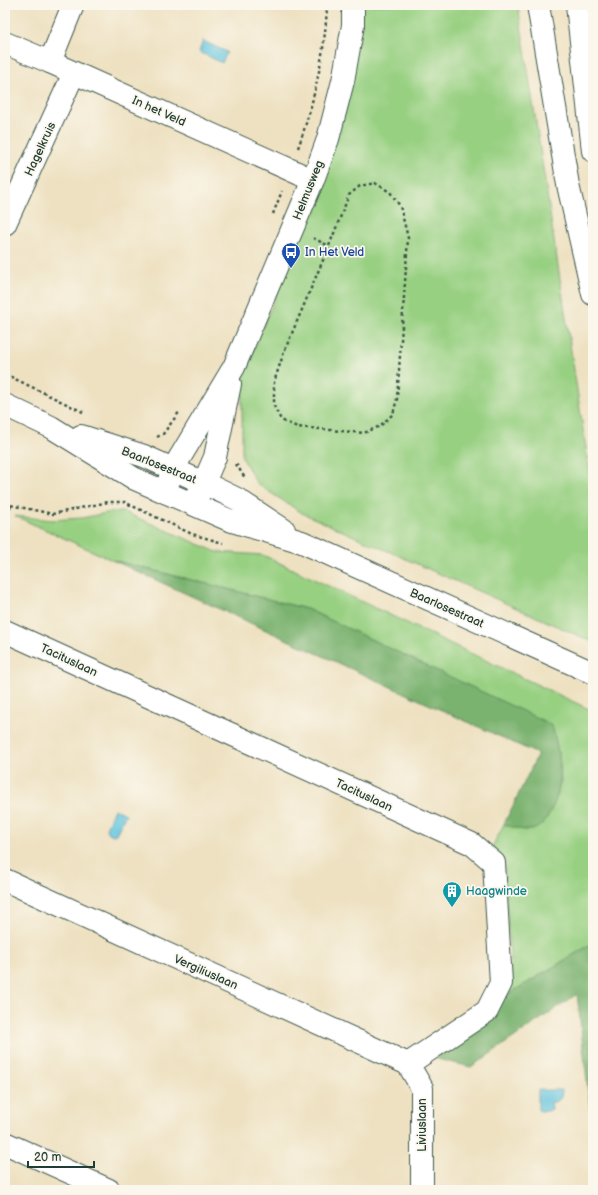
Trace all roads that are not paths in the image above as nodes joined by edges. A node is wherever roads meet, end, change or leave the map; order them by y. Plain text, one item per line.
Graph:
1 (72, 5) edge
2 (353, 5) edge
3 (538, 5) edge
4 (577, 5) edge
5 (5, 43) edge
6 (50, 62) junction
7 (74, 73) junction
8 (593, 151) edge
9 (313, 180) junction
10 (5, 224) edge
11 (593, 294) edge
12 (234, 367) junction
13 (5, 405) edge
14 (51, 427) junction
15 (173, 469) junction
16 (204, 483) junction
17 (164, 492) junction
18 (194, 505) junction
19 (302, 542) junction
20 (5, 631) edge
21 (593, 673) edge
22 (5, 880) edge
23 (408, 1064) junction
24 (5, 1143) edge
25 (109, 1190) edge
26 (422, 1190) edge

1 - 6 main road
2 - 9 main road, Helmusweg
3 - 11 main road
4 - 8 main road
5 - 6 main road, In het Veld
6 - 7 main road, In het Veld
7 - 9 main road, In het Veld
7 - 10 main road, Hagelkruis
9 - 12 main road, Helmusweg
12 - 15 main road, Helmusweg
12 - 16 main road, Helmusweg
13 - 14 main road, Baarlosestraat
14 - 15 main road, Baarlosestraat
14 - 17 main road, Baarlosestraat
15 - 16 main road, Baarlosestraat
15 - 17 main road, Helmusweg
16 - 18 main road, Helmusweg
16 - 19 main road, Baarlosestraat
17 - 18 main road, Baarlosestraat
18 - 19 main road, Baarlosestraat
19 - 21 main road, Baarlosestraat
20 - 23 main road, Tacituslaan
22 - 23 main road, Vergiliuslaan
23 - 26 main road, Liviuslaan
24 - 25 main road

